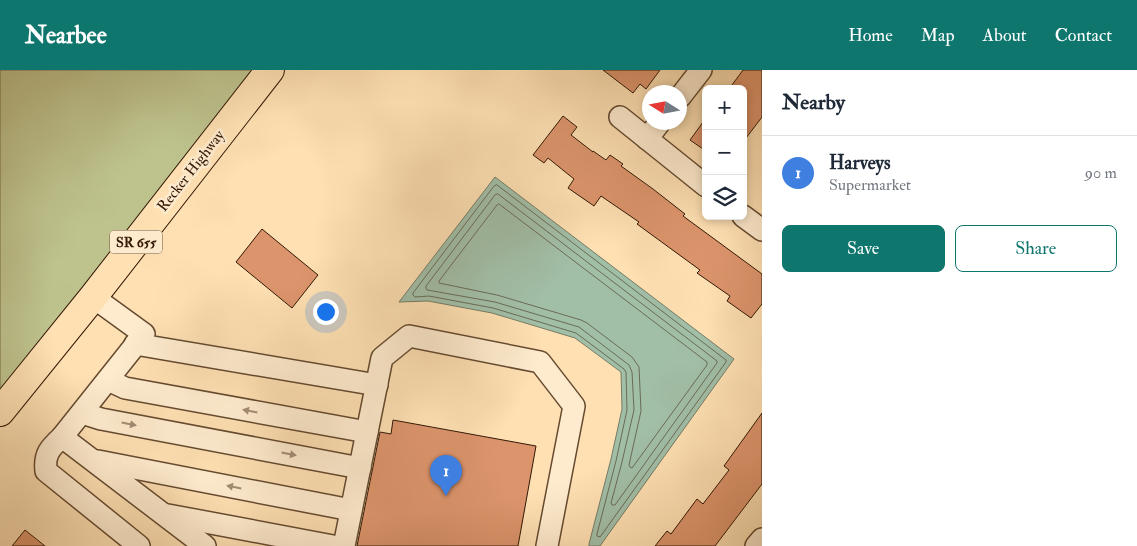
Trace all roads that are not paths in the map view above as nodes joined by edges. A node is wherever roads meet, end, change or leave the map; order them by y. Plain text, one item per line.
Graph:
1 (270, 70) edge
2 (701, 70) edge
3 (687, 88) edge
4 (620, 118) dead end
5 (653, 131) edge
6 (702, 182) edge
7 (747, 219) edge
8 (762, 230) edge
9 (93, 297) junction
10 (135, 344) junction
11 (108, 380) junction
12 (377, 385) junction
13 (0, 412) edge
14 (82, 412) junction
15 (367, 432) junction
16 (62, 437) junction
17 (92, 460) junction
18 (360, 468) junction
19 (351, 510) junction
20 (163, 514) junction
21 (762, 539) edge
22 (139, 546) edge
23 (205, 546) edge
24 (333, 546) edge
25 (344, 546) edge
26 (547, 546) edge
27 (756, 546) edge

1 - 9 main road, Recker Highway / SR 655
2 - 3 street
4 - 5 street
5 - 6 street
7 - 8 street
9 - 10 street
9 - 13 main road, Recker Highway / SR 655
10 - 11 street
10 - 12 street
11 - 14 street
15 -> 11 street
12 - 15 street
12 - 26 street
14 - 16 street
14 -> 18 street
15 - 18 street
16 - 17 street
16 - 22 street
19 -> 17 street
17 - 20 street
18 - 19 street
19 - 25 street
20 - 23 street
20 - 24 street
21 - 27 street

